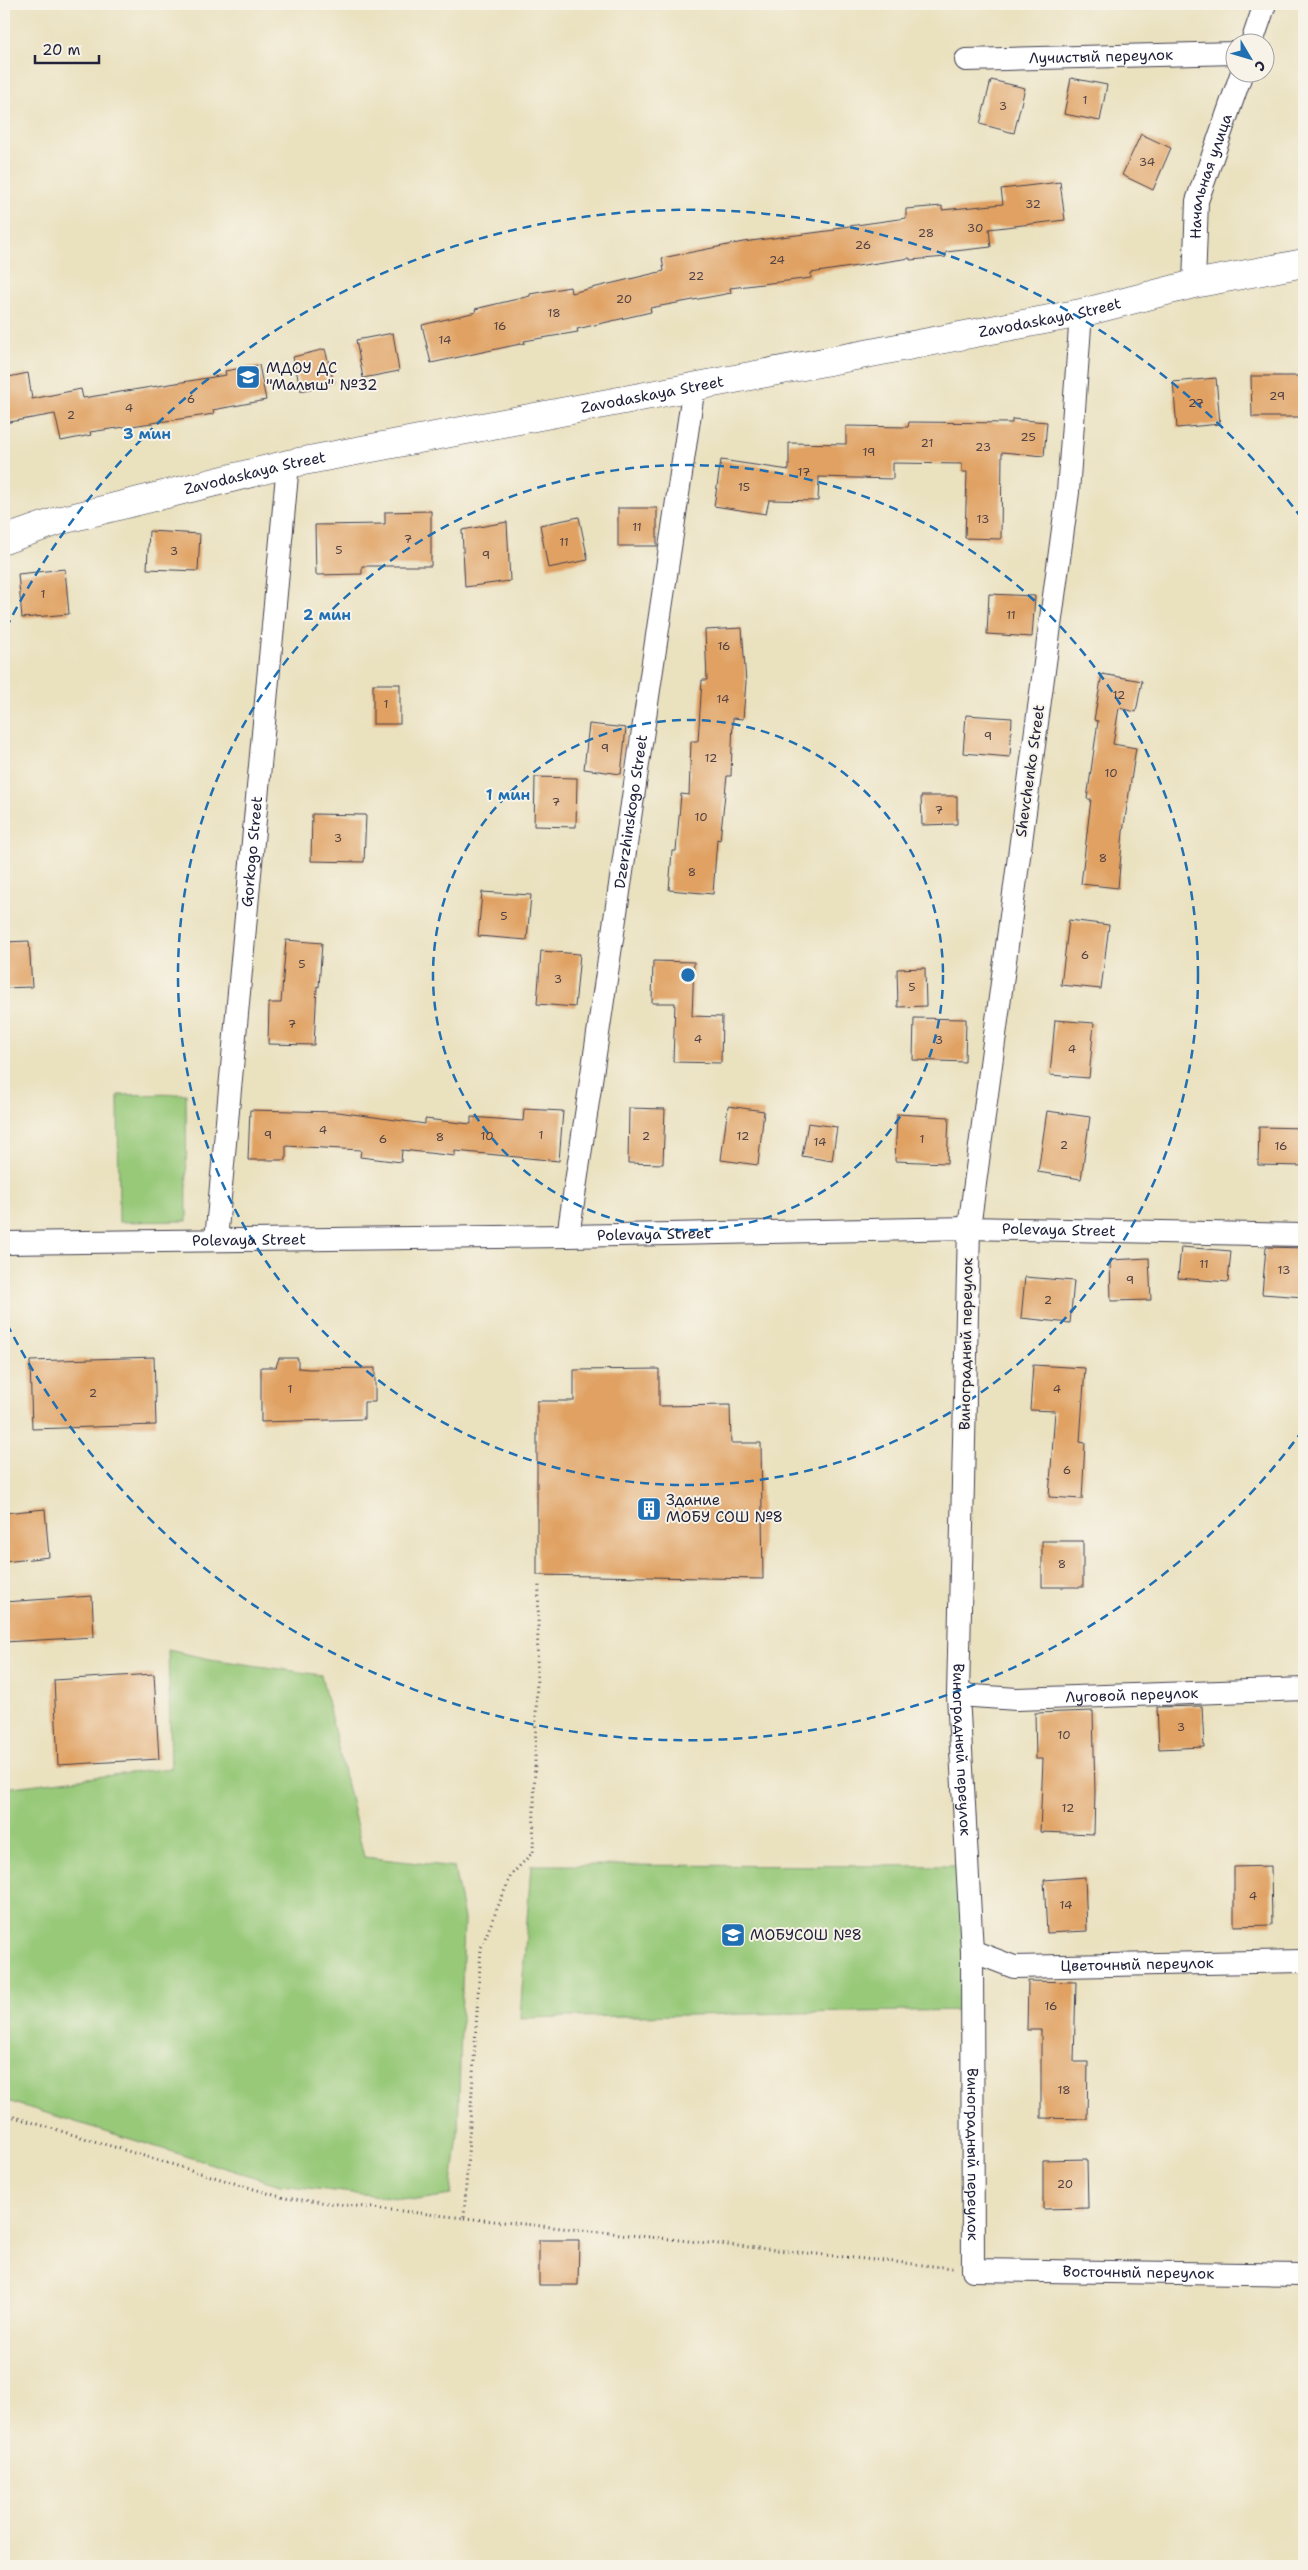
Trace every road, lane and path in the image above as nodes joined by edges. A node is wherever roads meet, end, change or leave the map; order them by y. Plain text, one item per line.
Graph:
1 (1265, 4) edge
2 (1255, 32) edge
3 (1226, 53) edge
4 (966, 60) dead end
5 (1239, 82) edge
6 (1304, 263) edge
7 (1194, 284) junction
8 (1081, 313) junction
9 (694, 386) junction
10 (288, 464) junction
11 (4, 540) edge
12 (969, 1228) junction
13 (1304, 1235) edge
14 (568, 1236) junction
15 (216, 1240) junction
16 (4, 1243) edge
17 (539, 1582) dead end
18 (1304, 1689) edge
19 (958, 1695) junction
20 (972, 1951) junction
21 (1304, 1961) edge
22 (4, 2114) edge
23 (464, 2218) junction
24 (974, 2270) junction
25 (1304, 2275) edge

1 - 2 street
3 - 4 street, Лучистый переулок
5 - 7 street, Начальная улица
6 - 7 main road, Zavodaskaya Street
7 - 8 main road, Zavodaskaya Street
8 - 9 main road, Zavodaskaya Street
8 - 12 street, Shevchenko Street
9 - 10 main road, Zavodaskaya Street
9 - 14 street, Dzerzhinskogo Street
10 - 11 main road, Zavodaskaya Street
10 - 15 street, Gorkogo Street
12 - 13 street, Polevaya Street
12 - 14 street, Polevaya Street
12 - 19 street, Виноградный переулок
14 - 15 street, Polevaya Street
15 - 16 street, Polevaya Street
17 - 23 path
18 - 19 street, Луговой переулок
19 - 20 street, Виноградный переулок
20 - 21 street, Цветочный переулок
20 - 24 street, Виноградный переулок
22 - 23 path
23 - 24 path
24 - 25 street, Восточный переулок

